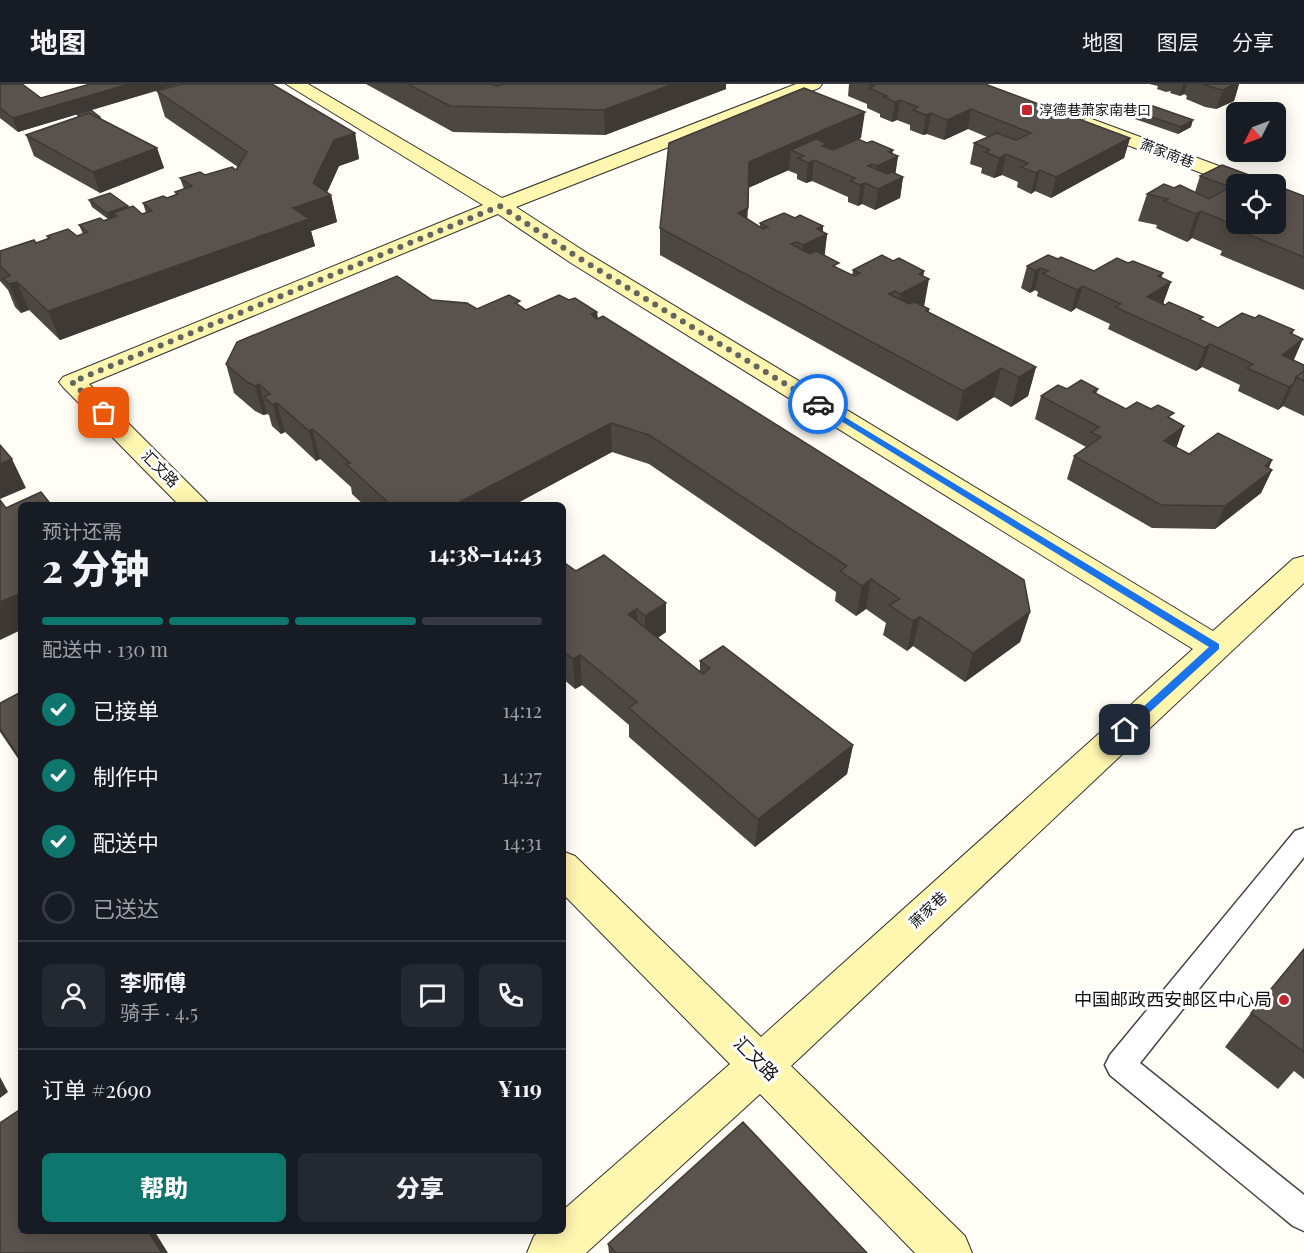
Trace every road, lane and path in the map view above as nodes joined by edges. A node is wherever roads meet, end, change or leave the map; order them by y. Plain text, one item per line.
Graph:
1 (295, 84) edge
2 (813, 84) edge
3 (1071, 117) edge
4 (1226, 175) edge
5 (500, 206) junction
6 (193, 502) edge
7 (1304, 566) edge
8 (1215, 647) junction
9 (1304, 838) edge
10 (566, 871) edge
11 (762, 1064) junction
12 (1304, 1215) edge
13 (551, 1253) edge
14 (948, 1253) edge

1 - 5 street
2 - 5 street
3 - 4 street, 萧家南巷
5 - 6 street, 汇文路
5 - 8 street
7 - 8 street, 萧家巷
8 - 11 street, 萧家巷
9 - 12 lane
10 - 11 street, 汇文路
11 - 13 street, 萧家巷
11 - 14 street, 汇文路

